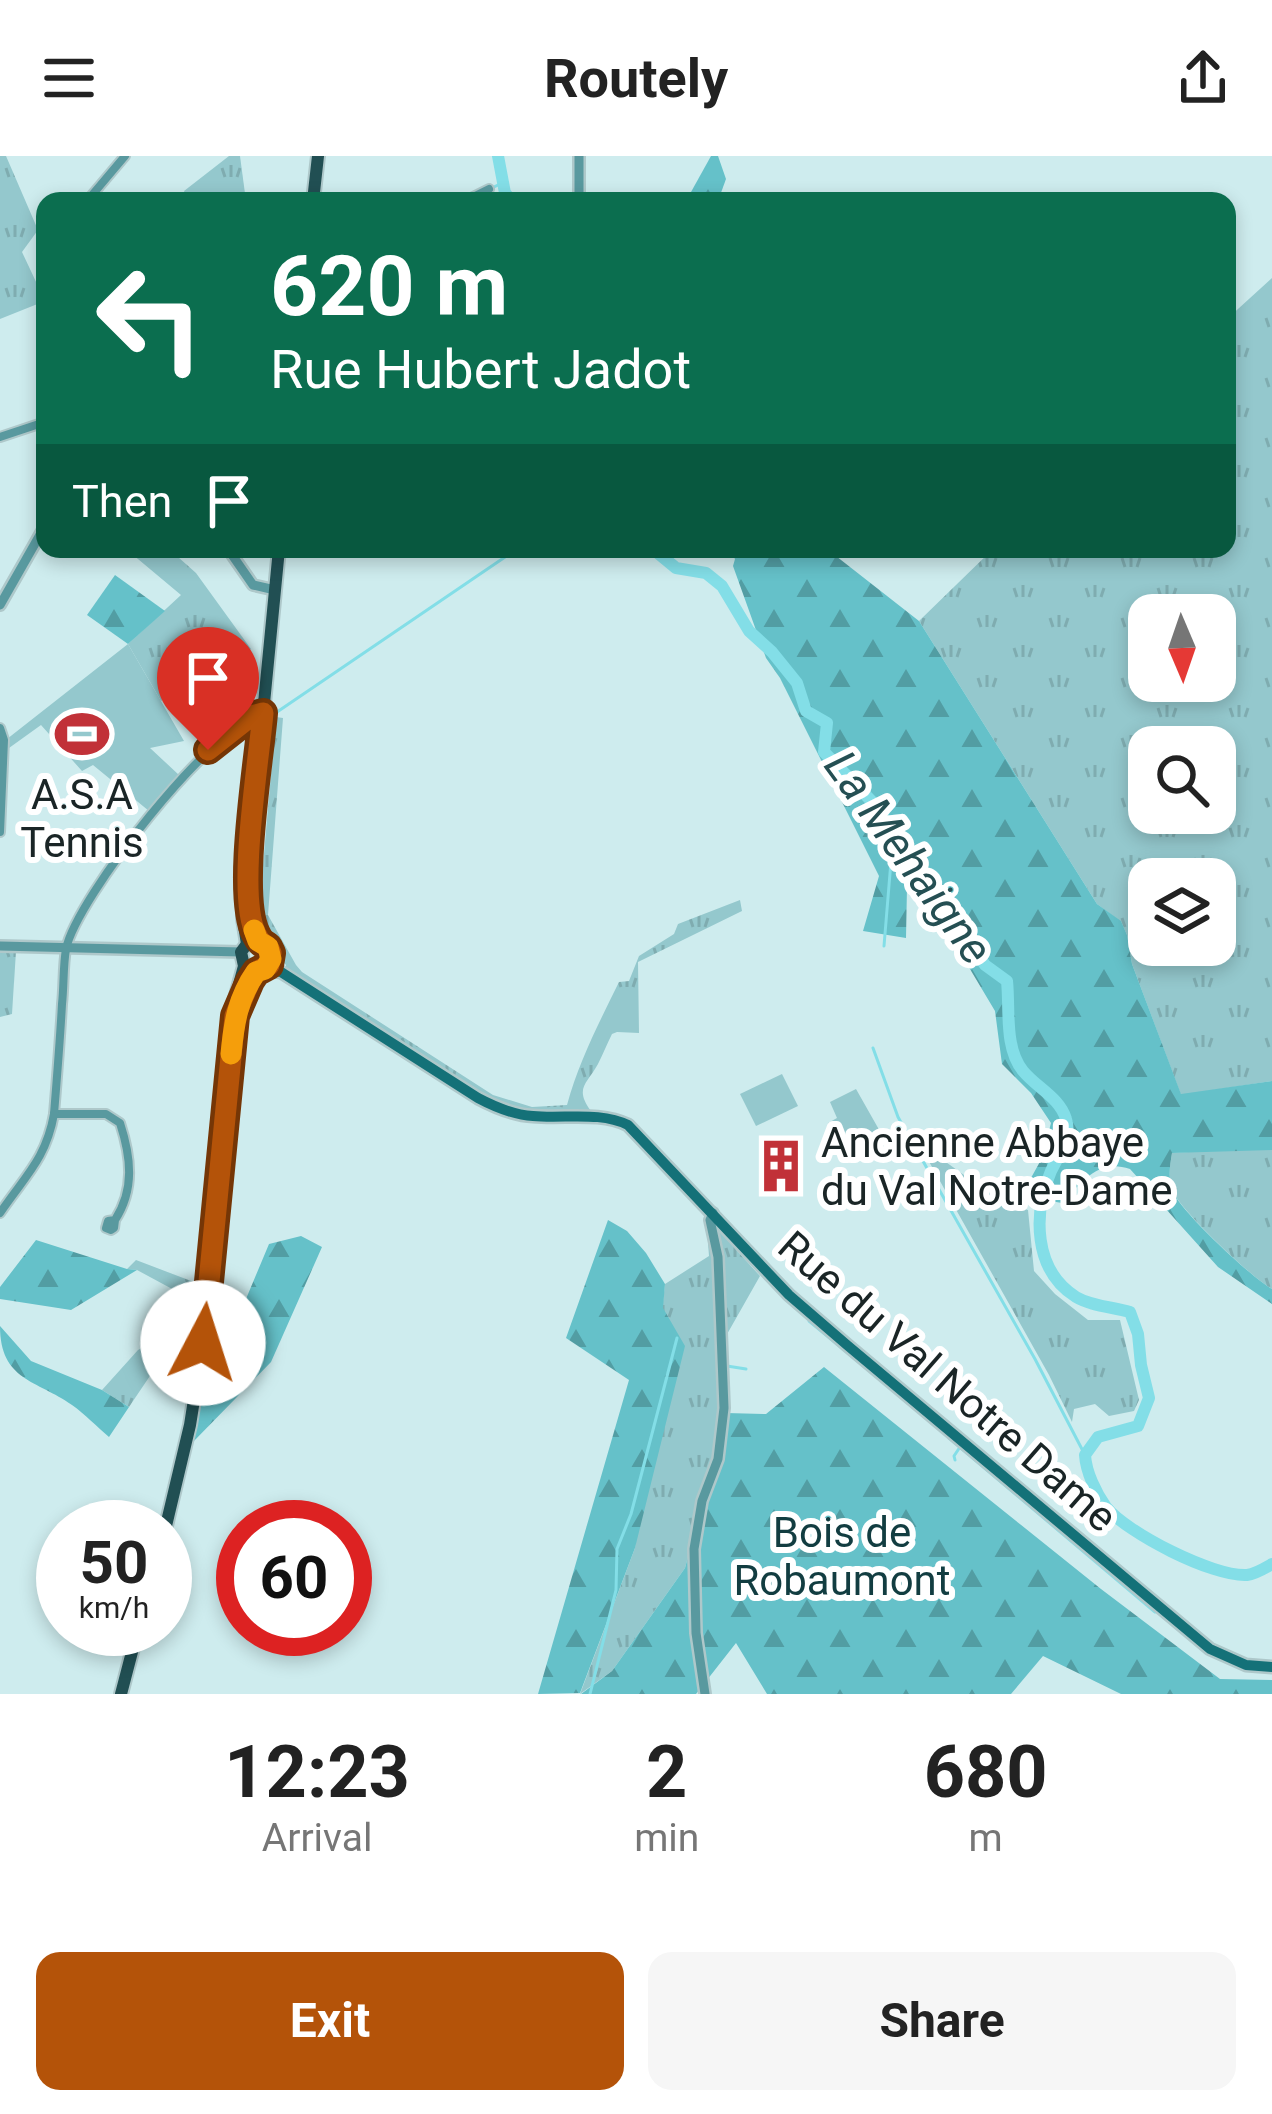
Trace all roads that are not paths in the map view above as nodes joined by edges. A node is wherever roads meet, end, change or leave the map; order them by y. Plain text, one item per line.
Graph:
1 (124, 156) edge
2 (318, 156) edge
3 (579, 156) edge
4 (489, 190) dead end
5 (94, 192) edge
6 (315, 192) edge
7 (485, 192) edge
8 (579, 192) edge
9 (36, 425) edge
10 (0, 436) edge
11 (36, 542) edge
12 (234, 558) edge
13 (278, 558) edge
14 (275, 590) junction
15 (0, 605) edge
16 (263, 713) junction
17 (0, 728) edge
18 (0, 832) edge
19 (0, 946) edge
20 (66, 947) junction
21 (255, 957) junction
22 (53, 1114) junction
23 (0, 1213) edge
24 (713, 1213) junction
25 (115, 1220) dead end
26 (172, 1500) edge
27 (131, 1656) edge
28 (1272, 1667) edge
29 (121, 1694) edge
30 (705, 1694) edge

1 - 5 street
2 - 6 main road
3 - 8 street
4 - 7 street
9 - 10 street
11 - 15 street
12 - 14 street
13 - 14 main road
14 - 16 main road
16 - 20 street
16 - 21 main road
17 - 18 street
19 - 20 street
20 - 21 street
20 - 22 street
21 - 24 main road, Rue du Val Notre Dame
21 - 26 main road
22 - 23 street
22 - 25 street
24 - 28 main road, Rue du Val Notre Dame
24 - 30 street
27 - 29 main road

